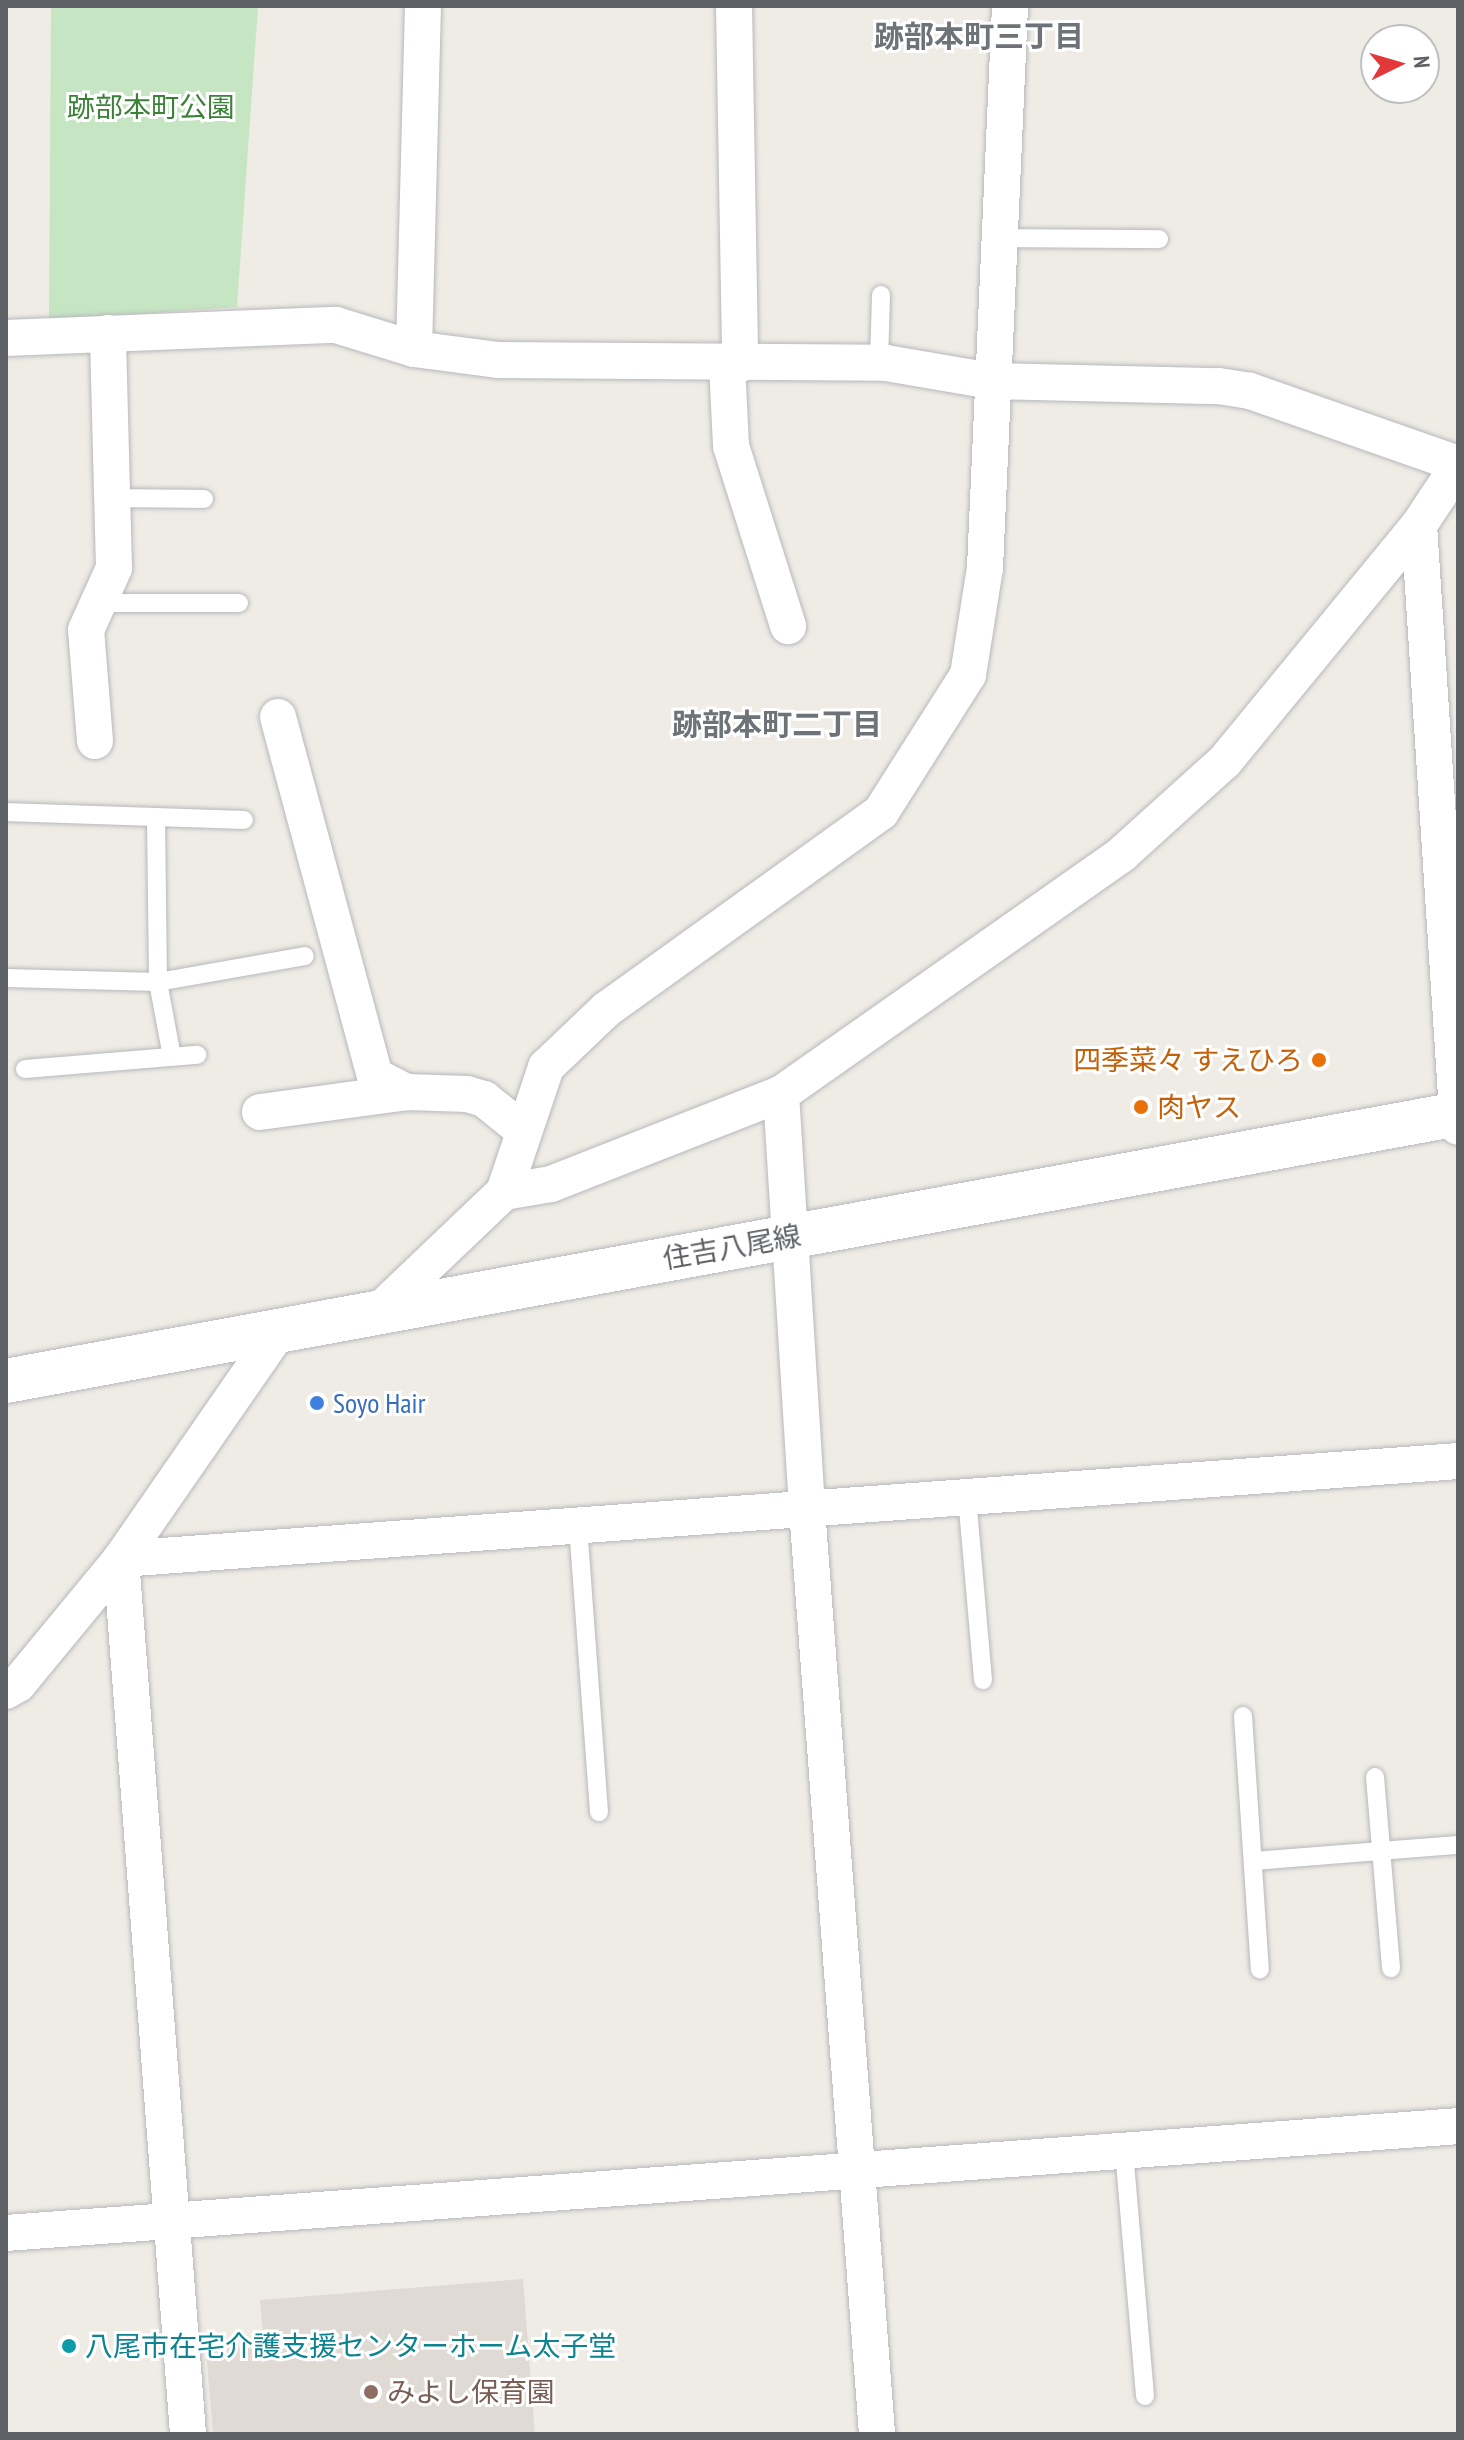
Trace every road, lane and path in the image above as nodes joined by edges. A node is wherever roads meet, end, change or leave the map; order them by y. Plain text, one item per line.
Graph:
1 (423, 6) edge
2 (734, 6) edge
3 (1010, 6) edge
4 (998, 238) junction
5 (1159, 239) dead end
6 (881, 295) dead end
7 (108, 333) junction
8 (6, 338) edge
9 (414, 349) junction
10 (879, 363) junction
11 (734, 364) junction
12 (991, 381) junction
13 (1458, 465) edge
14 (112, 498) junction
15 (204, 499) dead end
16 (1419, 525) junction
17 (99, 603) junction
18 (239, 603) dead end
19 (788, 626) dead end
20 (278, 717) dead end
21 (95, 741) dead end
22 (1448, 808) edge
23 (6, 812) edge
24 (156, 817) junction
25 (244, 820) dead end
26 (305, 956) dead end
27 (6, 978) edge
28 (158, 982) junction
29 (197, 1055) dead end
30 (172, 1057) junction
31 (25, 1069) dead end
32 (407, 1092) junction
33 (781, 1094) junction
34 (260, 1112) dead end
35 (1458, 1114) edge
36 (1458, 1127) edge
37 (524, 1131) junction
38 (504, 1192) junction
39 (787, 1237) junction
40 (378, 1312) junction
41 (276, 1335) junction
42 (6, 1381) edge
43 (1458, 1461) edge
44 (967, 1497) junction
45 (807, 1509) junction
46 (578, 1526) junction
47 (121, 1559) junction
48 (983, 1680) dead end
49 (6, 1691) edge
50 (1243, 1716) dead end
51 (1375, 1777) dead end
52 (599, 1812) dead end
53 (1458, 1845) edge
54 (1381, 1851) junction
55 (1253, 1861) junction
56 (1391, 1968) dead end
57 (1260, 1969) dead end
58 (1458, 2126) edge
59 (1124, 2151) junction
60 (859, 2171) junction
61 (174, 2221) junction
62 (6, 2233) edge
63 (1145, 2396) dead end
64 (188, 2434) edge
65 (877, 2434) edge

1 - 9 street
2 - 11 street
3 - 4 street
4 - 5 lane
4 - 12 street
6 - 10 lane
7 - 8 street
7 - 9 street
7 - 14 street
9 - 11 street
10 - 11 street
10 - 12 street
11 - 19 street
12 - 13 street
12 - 37 street
13 - 16 street
14 - 15 lane
14 - 17 street
16 - 22 street
16 - 33 street
17 - 18 lane
17 - 21 street
20 - 32 street
22 - 35 street
23 - 24 lane
24 - 25 lane
24 - 28 lane
26 - 28 lane
27 - 28 lane
28 - 30 lane
29 - 30 lane
30 - 31 lane
32 - 34 street
32 - 37 street
33 - 38 street
33 - 39 street
35 - 36 street
35 - 39 main road, 住吉八尾線
37 - 38 street
38 - 40 street
39 - 40 main road, 住吉八尾線
39 - 45 street
40 - 41 main road, 住吉八尾線
41 - 42 main road, 住吉八尾線
41 - 47 street
43 - 44 street
44 - 45 street
44 - 48 lane
45 - 46 street
45 - 60 street
46 - 47 street
46 - 52 lane
47 - 49 street
47 - 61 street
50 - 55 lane
51 - 54 lane
53 - 54 lane
54 - 55 lane
54 - 56 lane
55 - 57 lane
58 - 59 street
59 - 60 street
59 - 63 lane
60 - 61 street
60 - 65 street
61 - 62 street
61 - 64 street

